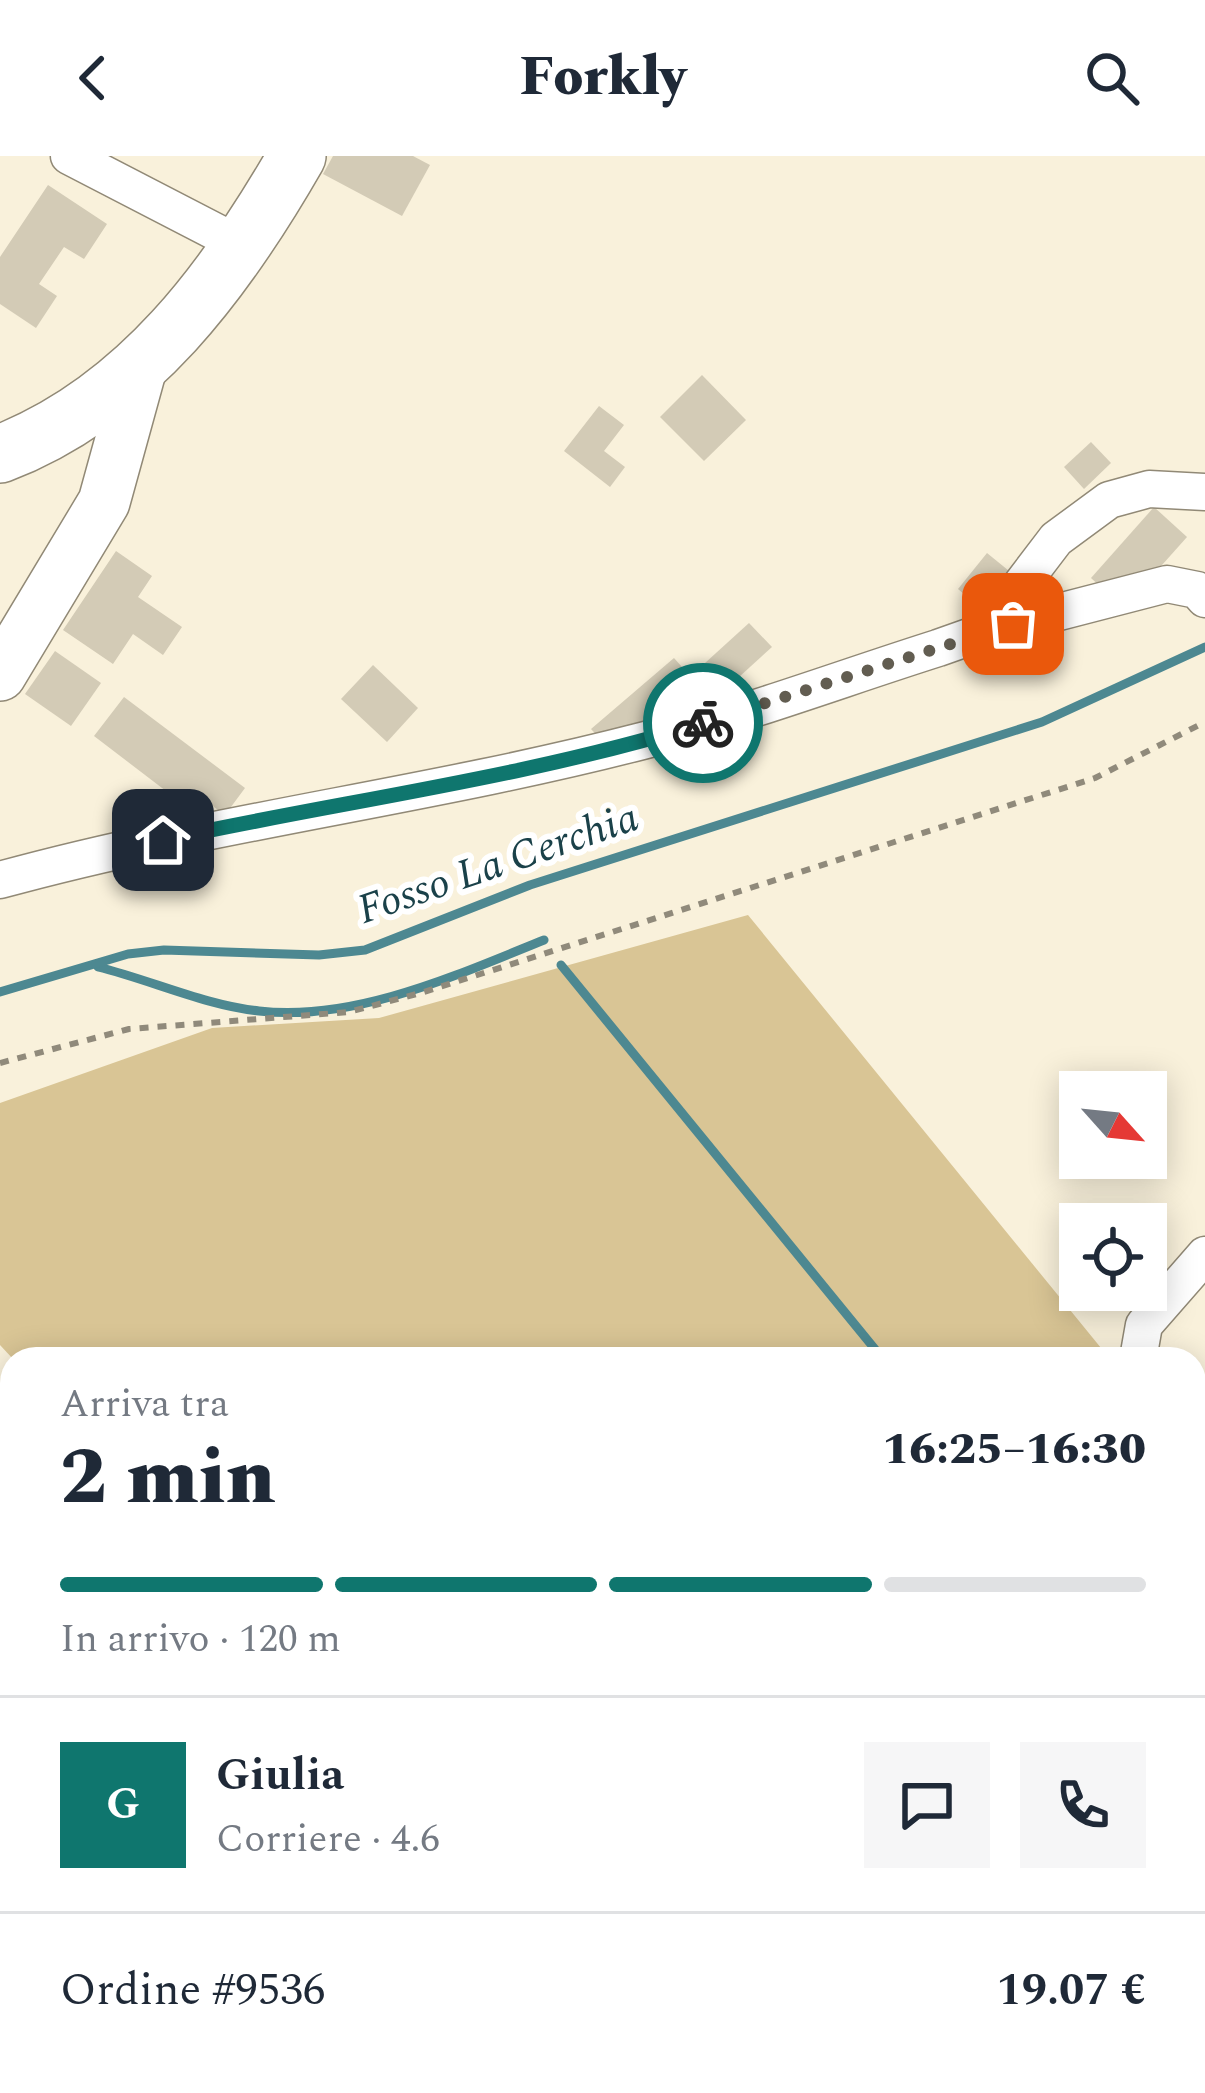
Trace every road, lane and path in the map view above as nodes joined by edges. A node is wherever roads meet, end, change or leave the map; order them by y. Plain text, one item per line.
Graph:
1 (69, 156) edge
2 (297, 156) edge
3 (244, 248) junction
4 (142, 364) junction
5 (0, 454) edge
6 (1205, 492) edge
7 (1205, 599) edge
8 (986, 631) junction
9 (0, 675) edge
10 (1205, 722) edge
11 (0, 880) edge
12 (0, 1063) edge
13 (1205, 1255) edge
14 (1140, 1347) edge

1 - 3 street
2 - 3 main road
3 - 4 main road
4 - 5 main road
4 - 9 street
6 - 8 street
7 - 8 street
8 - 11 street
10 - 12 path
13 - 14 street

